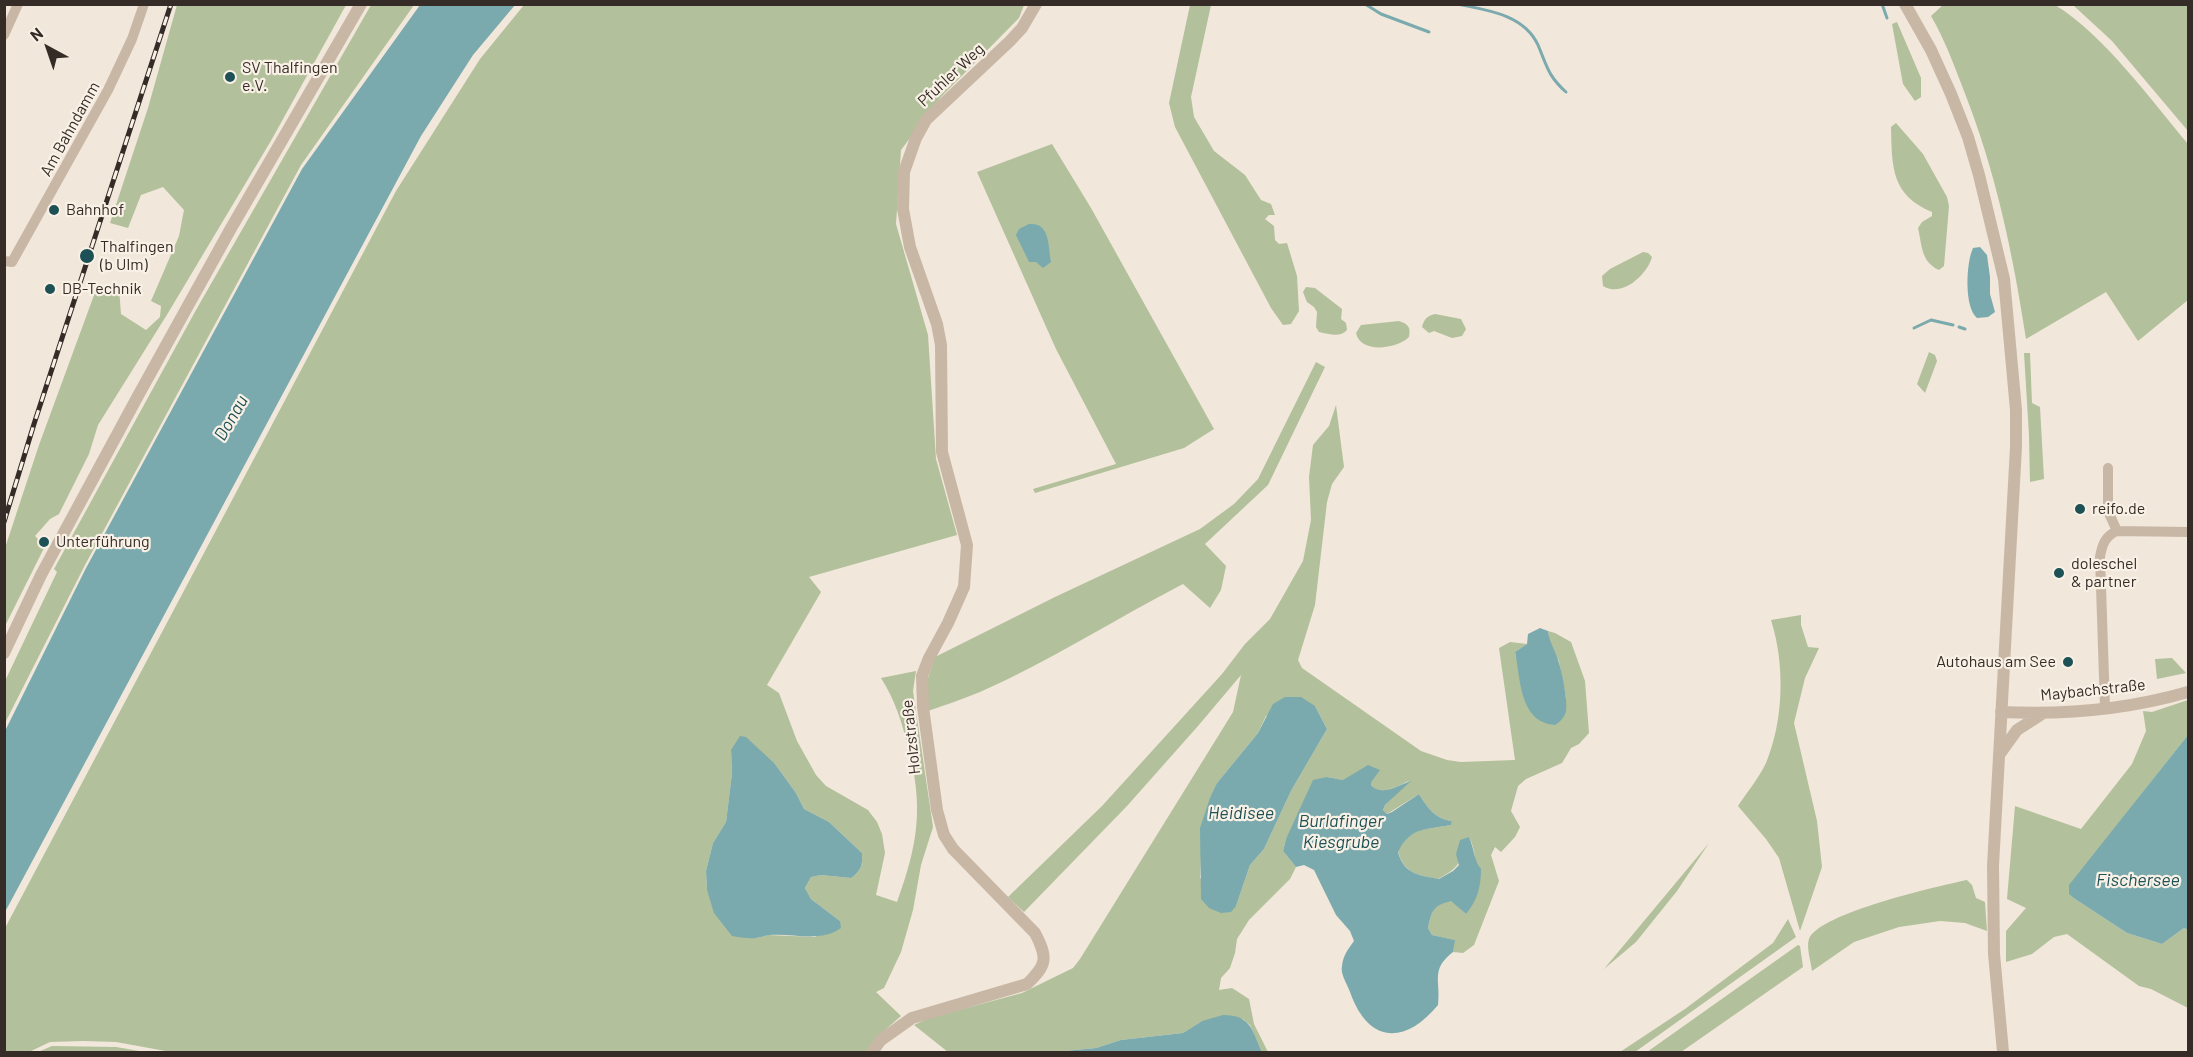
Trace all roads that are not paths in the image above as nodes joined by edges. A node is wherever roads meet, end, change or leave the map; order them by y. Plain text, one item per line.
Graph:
1 (18, 4) edge
2 (144, 4) edge
3 (361, 4) edge
4 (1036, 4) edge
5 (1905, 4) edge
6 (4, 35) edge
7 (8, 261) edge
8 (922, 283) joint
9 (2108, 468) dead end
10 (2117, 531) junction
11 (2188, 532) edge
12 (4, 653) edge
13 (2188, 692) edge
14 (2105, 707) junction
15 (2001, 712) junction
16 (2043, 713) junction
17 (1998, 756) junction
18 (872, 1053) edge
19 (2003, 1053) edge

1 - 6 street
2 - 7 street, Am Bahndamm
3 - 12 street
4 - 8 street, Pfuhler Weg
5 - 15 street
8 - 18 street, Holzstraße
9 - 10 street
10 - 11 street
10 - 14 street
13 - 14 street, Maybachstraße
14 - 16 street, Maybachstraße
15 - 16 street, Maybachstraße
15 - 17 street
16 - 17 street
17 - 19 street

